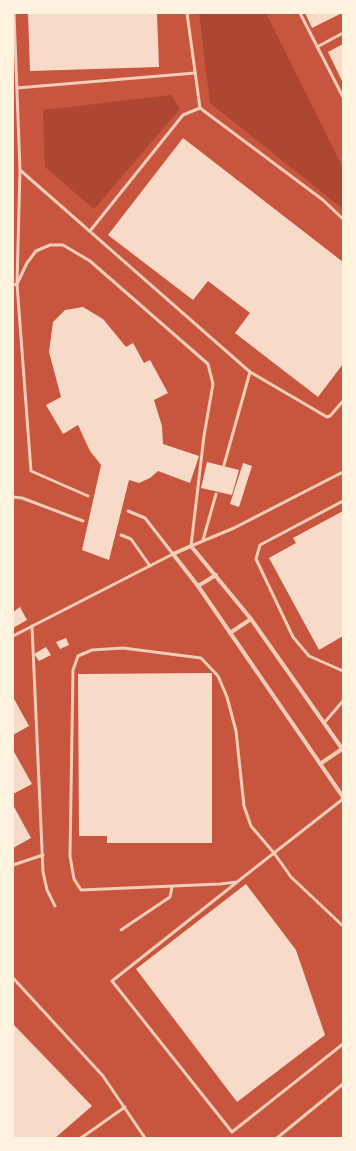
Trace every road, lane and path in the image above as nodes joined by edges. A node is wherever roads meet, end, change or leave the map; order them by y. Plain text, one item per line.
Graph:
1 (14, 13) edge
2 (187, 13) edge
3 (300, 13) edge
4 (343, 33) edge
5 (317, 47) junction
6 (195, 73) junction
7 (17, 88) junction
8 (343, 97) edge
9 (200, 108) junction
10 (20, 170) junction
11 (343, 219) edge
12 (90, 231) junction
13 (17, 284) junction
14 (13, 285) edge
15 (250, 372) junction
16 (343, 401) edge
17 (224, 465) dead end
18 (343, 472) edge
19 (216, 494) dead end
20 (88, 496) dead end
21 (13, 497) edge
22 (343, 501) edge
23 (128, 512) dead end
24 (83, 521) dead end
25 (121, 535) dead end
26 (203, 540) junction
27 (191, 546) junction
28 (173, 554) junction
29 (150, 566) junction
30 (216, 575) junction
31 (198, 586) junction
32 (250, 619) junction
33 (32, 626) junction
34 (230, 633) junction
35 (13, 636) edge
36 (343, 671) edge
37 (343, 701) edge
38 (324, 723) junction
39 (343, 749) edge
40 (320, 764) junction
41 (343, 798) edge
42 (274, 852) junction
43 (43, 855) junction
44 (13, 865) edge
45 (237, 882) junction
46 (172, 887) junction
47 (55, 906) dead end
48 (343, 926) edge
49 (121, 930) dead end
50 (13, 978) edge
51 (343, 1044) edge
52 (343, 1084) edge
53 (125, 1107) junction
54 (81, 1138) edge
55 (145, 1138) edge
56 (277, 1138) edge

1 - 7 lane
2 - 6 lane
3 - 5 lane
4 - 5 lane
5 - 8 lane
6 - 7 lane
6 - 9 lane
7 - 10 lane
9 - 11 lane
9 - 12 lane
10 - 12 lane
10 - 13 lane
12 - 15 lane
13 - 14 lane
13 - 20 lane
13 - 27 lane
15 - 16 lane
15 - 17 lane
18 - 26 lane
19 - 26 lane
21 - 24 lane
22 - 36 lane
23 - 28 lane
25 - 29 lane
26 - 27 lane
27 - 28 street
27 - 30 street
28 - 29 lane
28 - 31 street
29 - 33 lane
30 - 31 street
30 - 32 street
31 - 34 street
32 - 34 street
32 - 38 street
33 - 35 lane
33 - 43 lane
34 - 40 street
37 - 38 lane
38 - 39 street
39 - 40 street
40 - 41 street
41 - 42 lane
42 - 45 lane
42 - 46 lane
42 - 48 lane
43 - 44 lane
43 - 47 lane
45 - 46 lane
45 - 51 lane
46 - 49 lane
50 - 53 lane
52 - 56 lane
53 - 54 lane
53 - 55 lane

